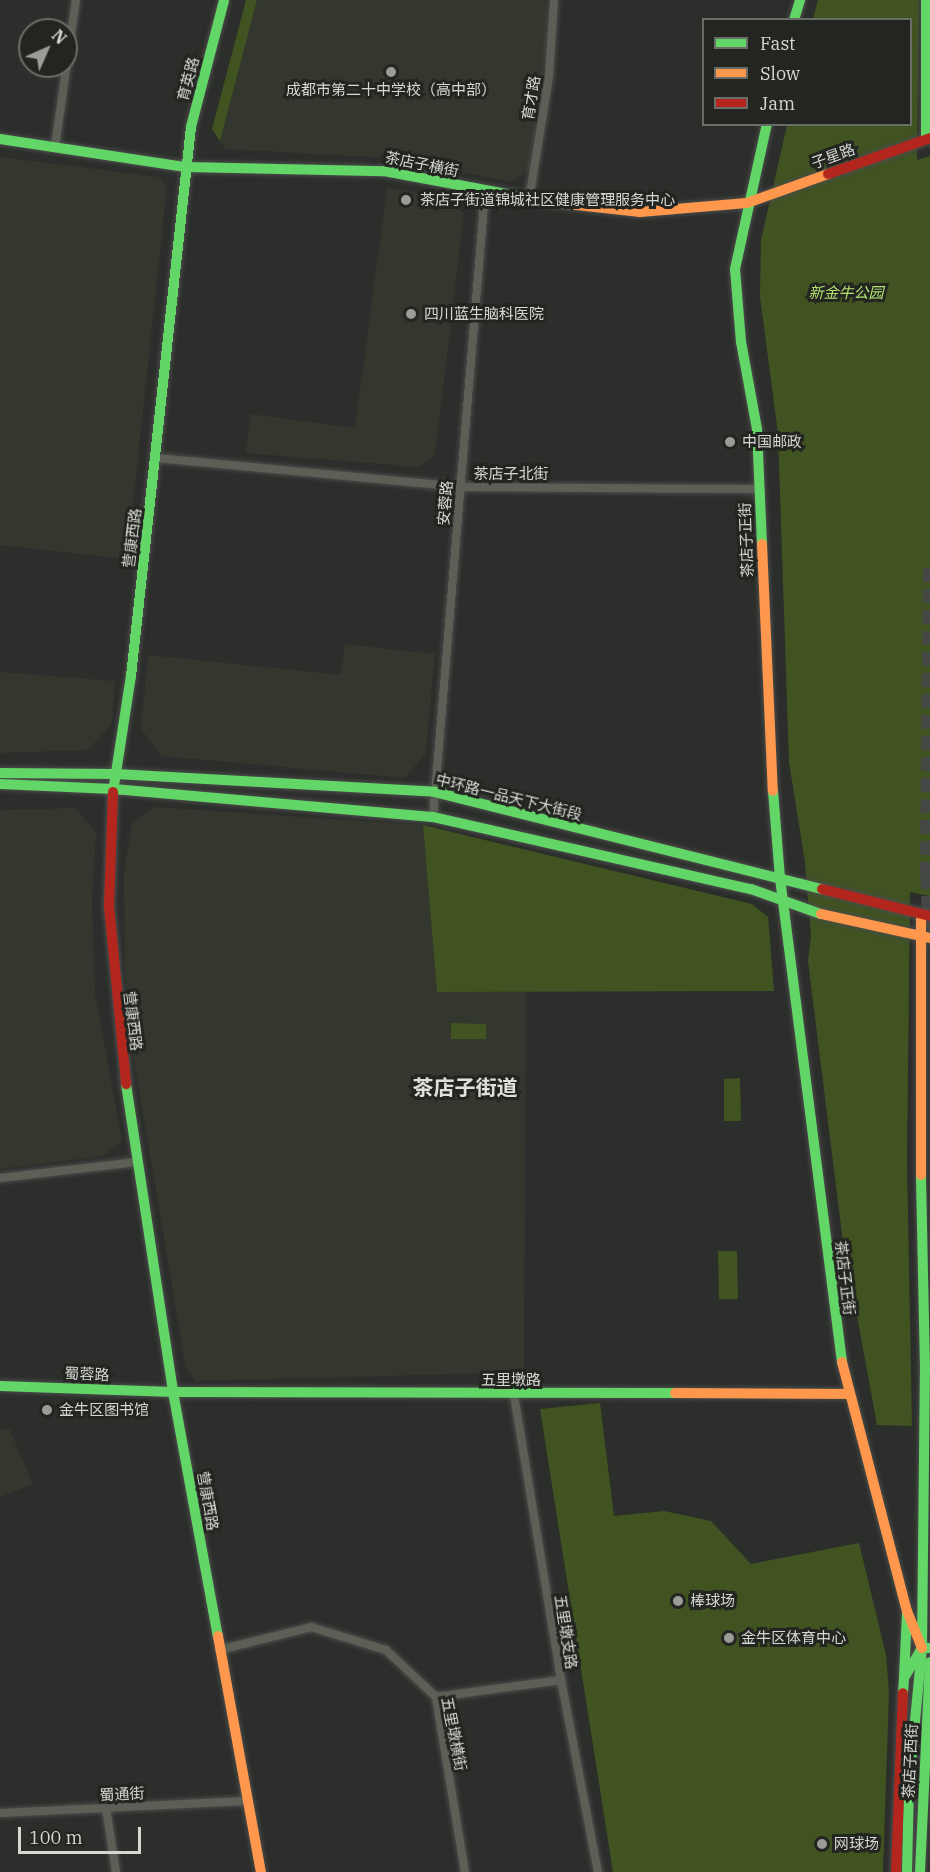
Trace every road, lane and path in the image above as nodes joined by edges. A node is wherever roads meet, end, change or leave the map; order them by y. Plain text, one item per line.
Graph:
1 (76, 0) edge
2 (224, 0) edge
3 (554, 0) edge
4 (800, 0) edge
5 (926, 0) edge
6 (795, 18) edge
7 (766, 126) edge
8 (928, 138) edge
9 (0, 140) edge
10 (56, 147) junction
11 (186, 167) junction
12 (485, 192) junction
13 (529, 200) junction
14 (747, 203) junction
15 (156, 458) junction
16 (460, 487) junction
17 (759, 489) junction
18 (0, 773) edge
19 (116, 774) junction
20 (2, 785) edge
21 (113, 789) junction
22 (435, 792) junction
23 (433, 817) junction
24 (780, 878) junction
25 (783, 903) junction
26 (926, 915) edge
27 (925, 937) edge
28 (137, 1162) junction
29 (0, 1178) edge
30 (0, 1386) edge
31 (173, 1392) junction
32 (849, 1394) junction
33 (514, 1395) junction
34 (907, 1611) junction
35 (927, 1649) edge
36 (219, 1650) junction
37 (904, 1678) junction
38 (561, 1680) junction
39 (436, 1697) junction
40 (246, 1801) junction
41 (106, 1808) junction
42 (0, 1813) edge
43 (116, 1872) edge
44 (261, 1872) edge
45 (465, 1872) edge
46 (598, 1872) edge
47 (896, 1872) edge
48 (907, 1872) edge
49 (920, 1872) edge

1 - 10 street
2 - 11 main road, 育英路
3 - 13 street, 育才路
4 - 6 main road
5 - 8 main road
7 - 14 main road
8 - 14 main road, 子星路
9 - 10 main road, 茶店子横街
10 - 11 main road, 茶店子横街
11 - 12 main road, 茶店子横街
11 - 15 main road, 营康西路
12 - 13 main road, 茶店子横街
12 - 16 street, 安蓉路
13 - 14 main road, 茶店子横街
14 - 17 main road, 茶店子正街
15 - 16 street, 茶店子北街
15 - 19 main road, 营康西路
16 - 17 street, 茶店子北街
16 - 22 street, 安蓉路
17 - 24 main road, 茶店子正街
18 - 19 main road, 中环路一品天下大街段
19 - 21 main road, 营康西路
19 - 22 main road, 中环路一品天下大街段
20 - 21 main road
21 - 23 main road
21 - 28 main road, 营康西路
22 - 23 street, 安蓉路
22 - 24 main road, 中环路一品天下大街段
23 - 25 main road
24 - 25 main road, 茶店子正街
24 - 26 main road, 中环路一品天下大街段
25 - 27 main road
25 - 32 main road, 茶店子正街
26 - 27 main road
27 - 35 main road
28 - 29 street
28 - 31 main road, 营康西路
30 - 31 main road, 蜀蓉路
31 - 33 main road, 五里墩路
31 - 36 main road, 营康西路
32 - 33 main road, 五里墩路
32 - 34 main road, 茶店子正街
33 - 38 street, 五里墩支路
34 - 35 main road, 茶店子正街
34 - 37 main road
35 - 37 main road
35 - 48 main road
35 - 49 main road, 茶店子西街
36 - 39 street, 五里墩横街
36 - 40 main road, 营康西路
37 - 47 main road
38 - 39 street
38 - 46 street, 五里墩支路
39 - 45 street, 五里墩横街
40 - 41 street, 蜀通街
40 - 44 main road, 营康西路
41 - 42 street, 蜀通街
41 - 43 street

